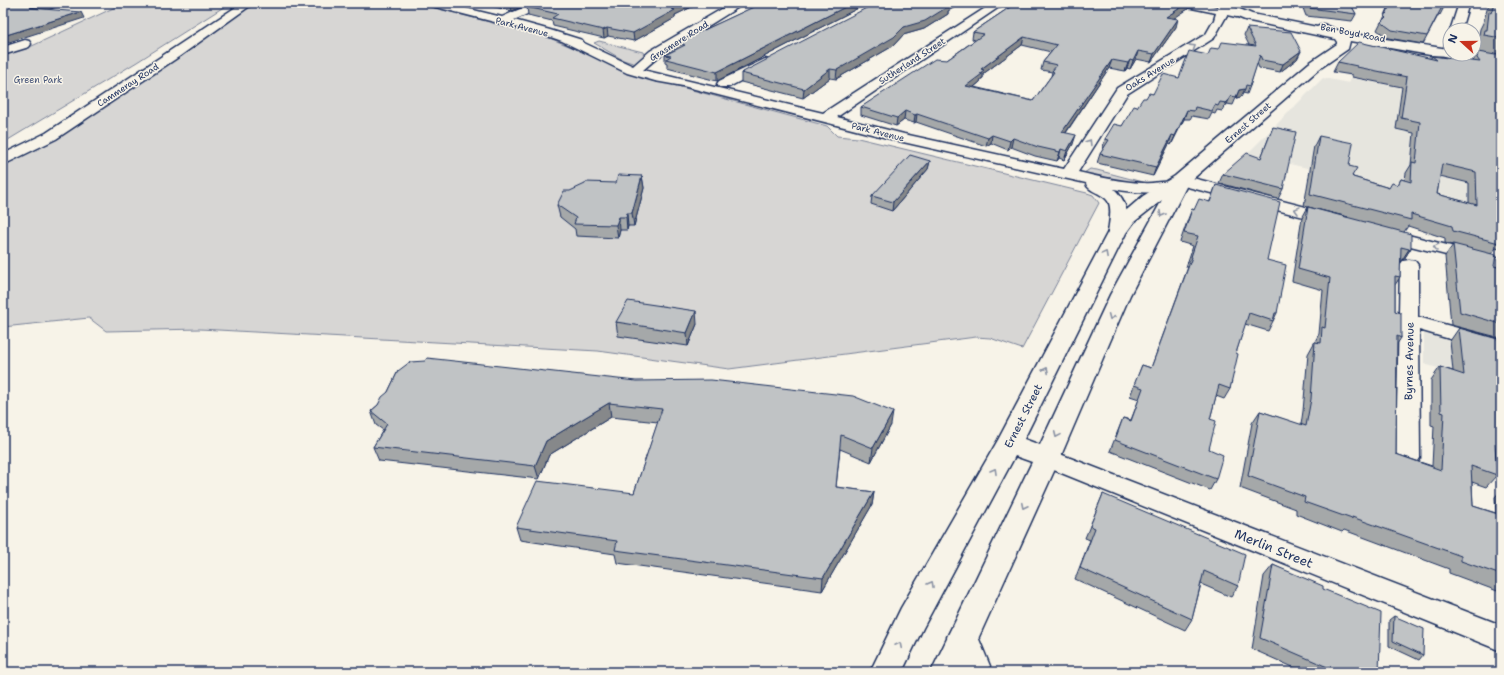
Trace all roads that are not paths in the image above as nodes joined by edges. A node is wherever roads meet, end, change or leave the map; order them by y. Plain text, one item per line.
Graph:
1 (249, 3) edge
2 (432, 3) edge
3 (543, 3) edge
4 (740, 3) edge
5 (1000, 3) edge
6 (1181, 3) edge
7 (1190, 3) edge
8 (1464, 3) edge
9 (1227, 6) edge
10 (1254, 15) junction
11 (503, 22) junction
12 (1458, 22) edge
13 (1323, 28) junction
14 (1304, 29) junction
15 (1340, 37) junction
16 (566, 39) junction
17 (25, 44) dead end
18 (1442, 49) edge
19 (1442, 50) edge
20 (3, 51) edge
21 (777, 57) edge
22 (1482, 58) edge
23 (1501, 62) edge
24 (1314, 66) junction
25 (639, 68) junction
26 (683, 82) junction
27 (724, 84) dead end
28 (824, 119) junction
29 (3, 160) edge
30 (1072, 176) junction
31 (1092, 180) junction
32 (1176, 183) junction
33 (1140, 208) junction
34 (1344, 223) edge
35 (1367, 229) edge
36 (1117, 232) junction
37 (1501, 264) edge
38 (1409, 265) dead end
39 (1127, 281) junction
40 (1409, 321) junction
41 (1501, 347) edge
42 (1009, 442) junction
43 (1047, 458) junction
44 (1408, 458) edge
45 (965, 634) junction
46 (1501, 638) edge
47 (886, 672) edge
48 (947, 672) edge
49 (972, 672) edge

1 - 29 street, Cammeray Road
2 - 11 street, Park Avenue
3 - 11 street
4 - 25 street, Grasmere Road
5 - 28 street, Sutherland Street
6 - 9 street, Ben Boyd Road
7 - 9 street, Ben Boyd Road
8 - 12 street
9 - 10 main road, Ben Boyd Road
30 -> 9 street, Oaks Avenue
10 - 13 main road, Ben Boyd Road
10 - 14 main road, Ben Boyd Road
11 - 16 street, Park Avenue
13 - 15 main road
13 - 18 main road, Ben Boyd Road
14 - 15 main road, Ben Boyd Road
14 - 24 main road, Ernest Street
15 - 19 main road, Ben Boyd Road
15 - 24 main road, Ernest Street
16 - 25 street, Park Avenue
16 - 26 street, Park Avenue
17 - 20 street
21 - 27 street
22 - 23 main road, Ben Boyd Road
24 - 32 main road, Ernest Street
25 - 26 street, Park Avenue
26 - 28 street, Park Avenue
28 - 30 street, Park Avenue
30 - 31 street, Park Avenue
30 - 36 street, Park Avenue
31 - 32 street, Park Avenue
31 - 33 street, Park Avenue
32 - 33 main road, Ernest Street
34 -> 32 street, Park Avenue
32 -> 39 main road, Ernest Street
33 - 36 main road, Ernest Street
33 - 39 main road
37 -> 35 street
42 -> 36 main road, Ernest Street
38 - 40 street, Byrnes Avenue
39 -> 43 main road, Ernest Street
40 - 41 street
40 - 44 street, Byrnes Avenue
42 - 43 main road
47 -> 42 main road, Ernest Street
43 -> 45 main road, Ernest Street
43 - 46 street, Merlin Street
45 - 48 main road, Ernest Street
45 - 49 main road

